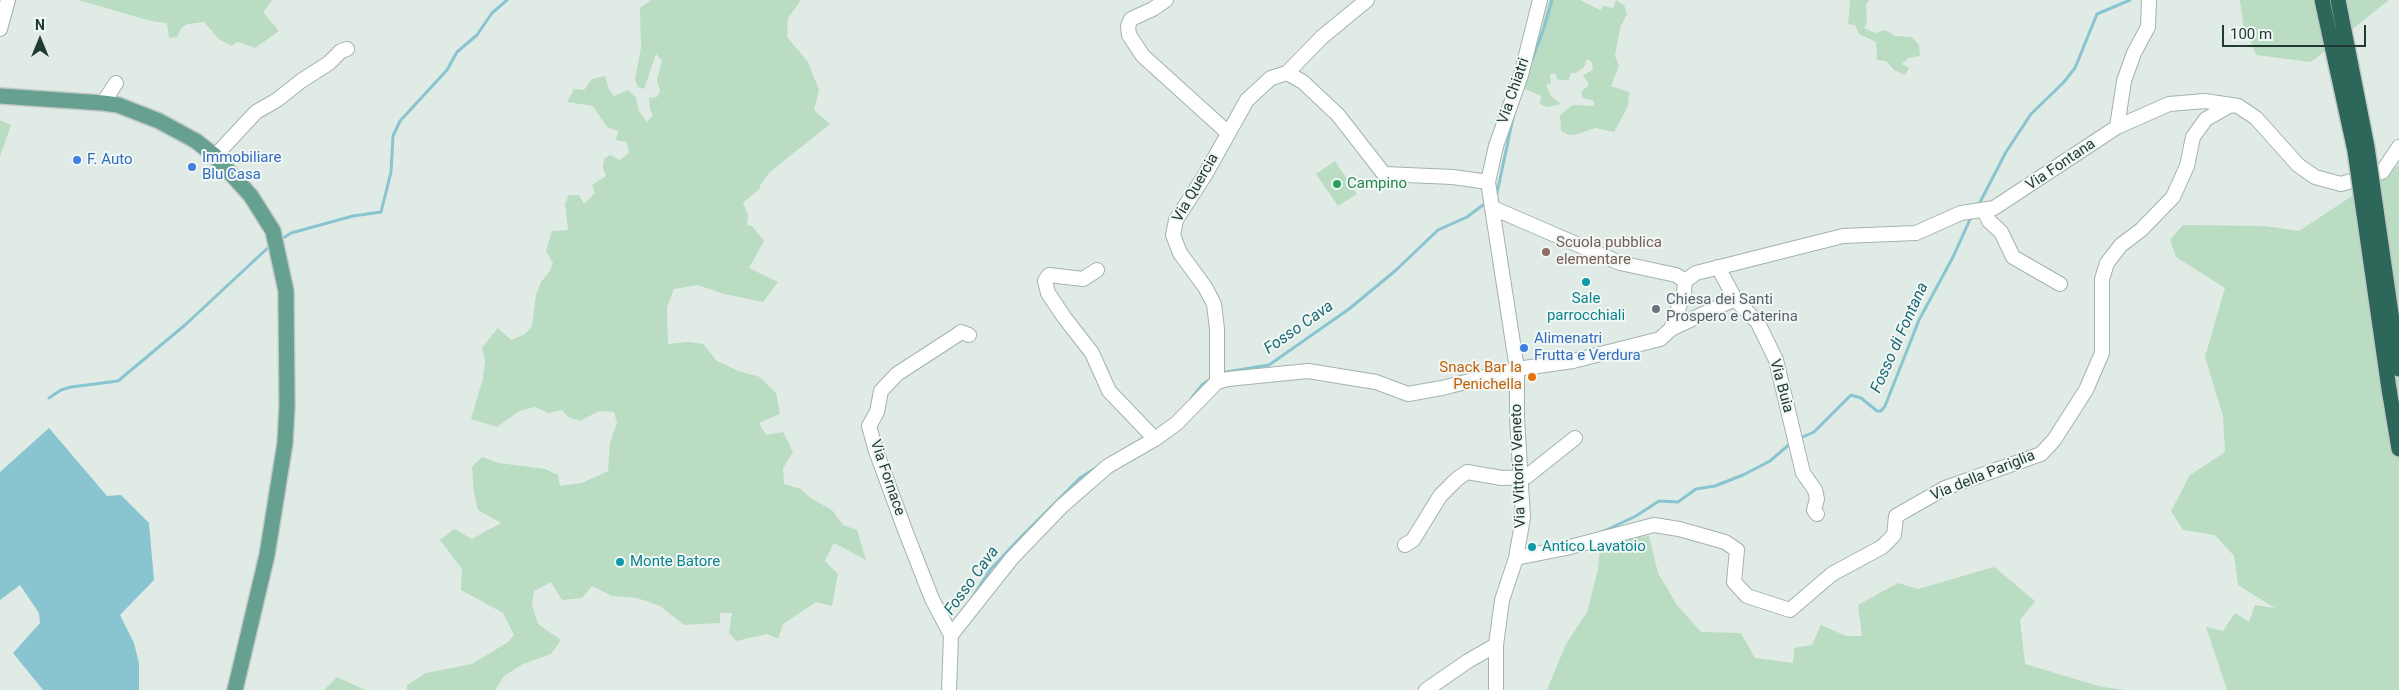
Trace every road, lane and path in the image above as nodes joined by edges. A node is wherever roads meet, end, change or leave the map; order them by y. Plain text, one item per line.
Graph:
1 (8, 0) edge
2 (1166, 0) edge
3 (1367, 0) edge
4 (1540, 0) edge
5 (2149, 0) edge
6 (2322, 0) edge
7 (2338, 0) edge
8 (0, 29) edge
9 (347, 49) dead end
10 (1288, 73) junction
11 (116, 82) dead end
12 (0, 96) edge
13 (103, 103) junction
14 (2231, 105) junction
15 (2117, 127) junction
16 (1227, 132) junction
17 (2399, 146) edge
18 (215, 156) junction
19 (1491, 197) junction
20 (1978, 211) junction
21 (1718, 267) junction
22 (1098, 270) dead end
23 (1685, 281) junction
24 (2060, 284) dead end
25 (1735, 299) junction
26 (1671, 328) junction
27 (969, 335) dead end
28 (1517, 368) junction
29 (2399, 369) edge
30 (1218, 377) junction
31 (1152, 436) junction
32 (1575, 438) dead end
33 (2399, 449) edge
34 (1522, 478) junction
35 (1817, 514) dead end
36 (1405, 545) dead end
37 (1516, 558) junction
38 (950, 633) junction
39 (1496, 645) junction
40 (235, 690) edge
41 (949, 690) edge
42 (1426, 690) edge
43 (1496, 690) edge

1 - 8 street
2 - 16 street
3 - 10 street
4 - 19 street, Via Chiatri
5 - 15 street
6 - 33 highway, bridge
7 - 29 highway, bridge
9 - 18 street
10 - 16 street, Via Quercia
10 - 19 street
11 - 13 street
12 - 13 main road
13 - 18 main road
14 - 15 street, Via Fontana
14 - 17 street, Via Fontana
14 - 37 street, Via della Pariglia
15 - 20 street, Via Fontana
16 - 30 street, Via Quercia
18 - 40 main road
19 - 23 street
19 - 28 street, Via Vittorio Veneto
20 - 21 street, Via Fontana
20 - 24 street
21 - 23 street, Via Fontana
21 - 25 street, Via Buia
22 - 31 street
23 - 26 street
25 - 26 street
25 - 35 street, Via Buia
26 - 28 street
27 - 38 street, Via Fornace
28 - 30 street
28 - 34 street, Via Vittorio Veneto
30 - 31 street
31 - 38 street
32 - 34 street
34 - 36 street
34 - 37 street, Via Vittorio Veneto
37 - 39 street, Via Vittorio Veneto
38 - 41 street
39 - 42 street
39 - 43 street, Via Vittorio Veneto

